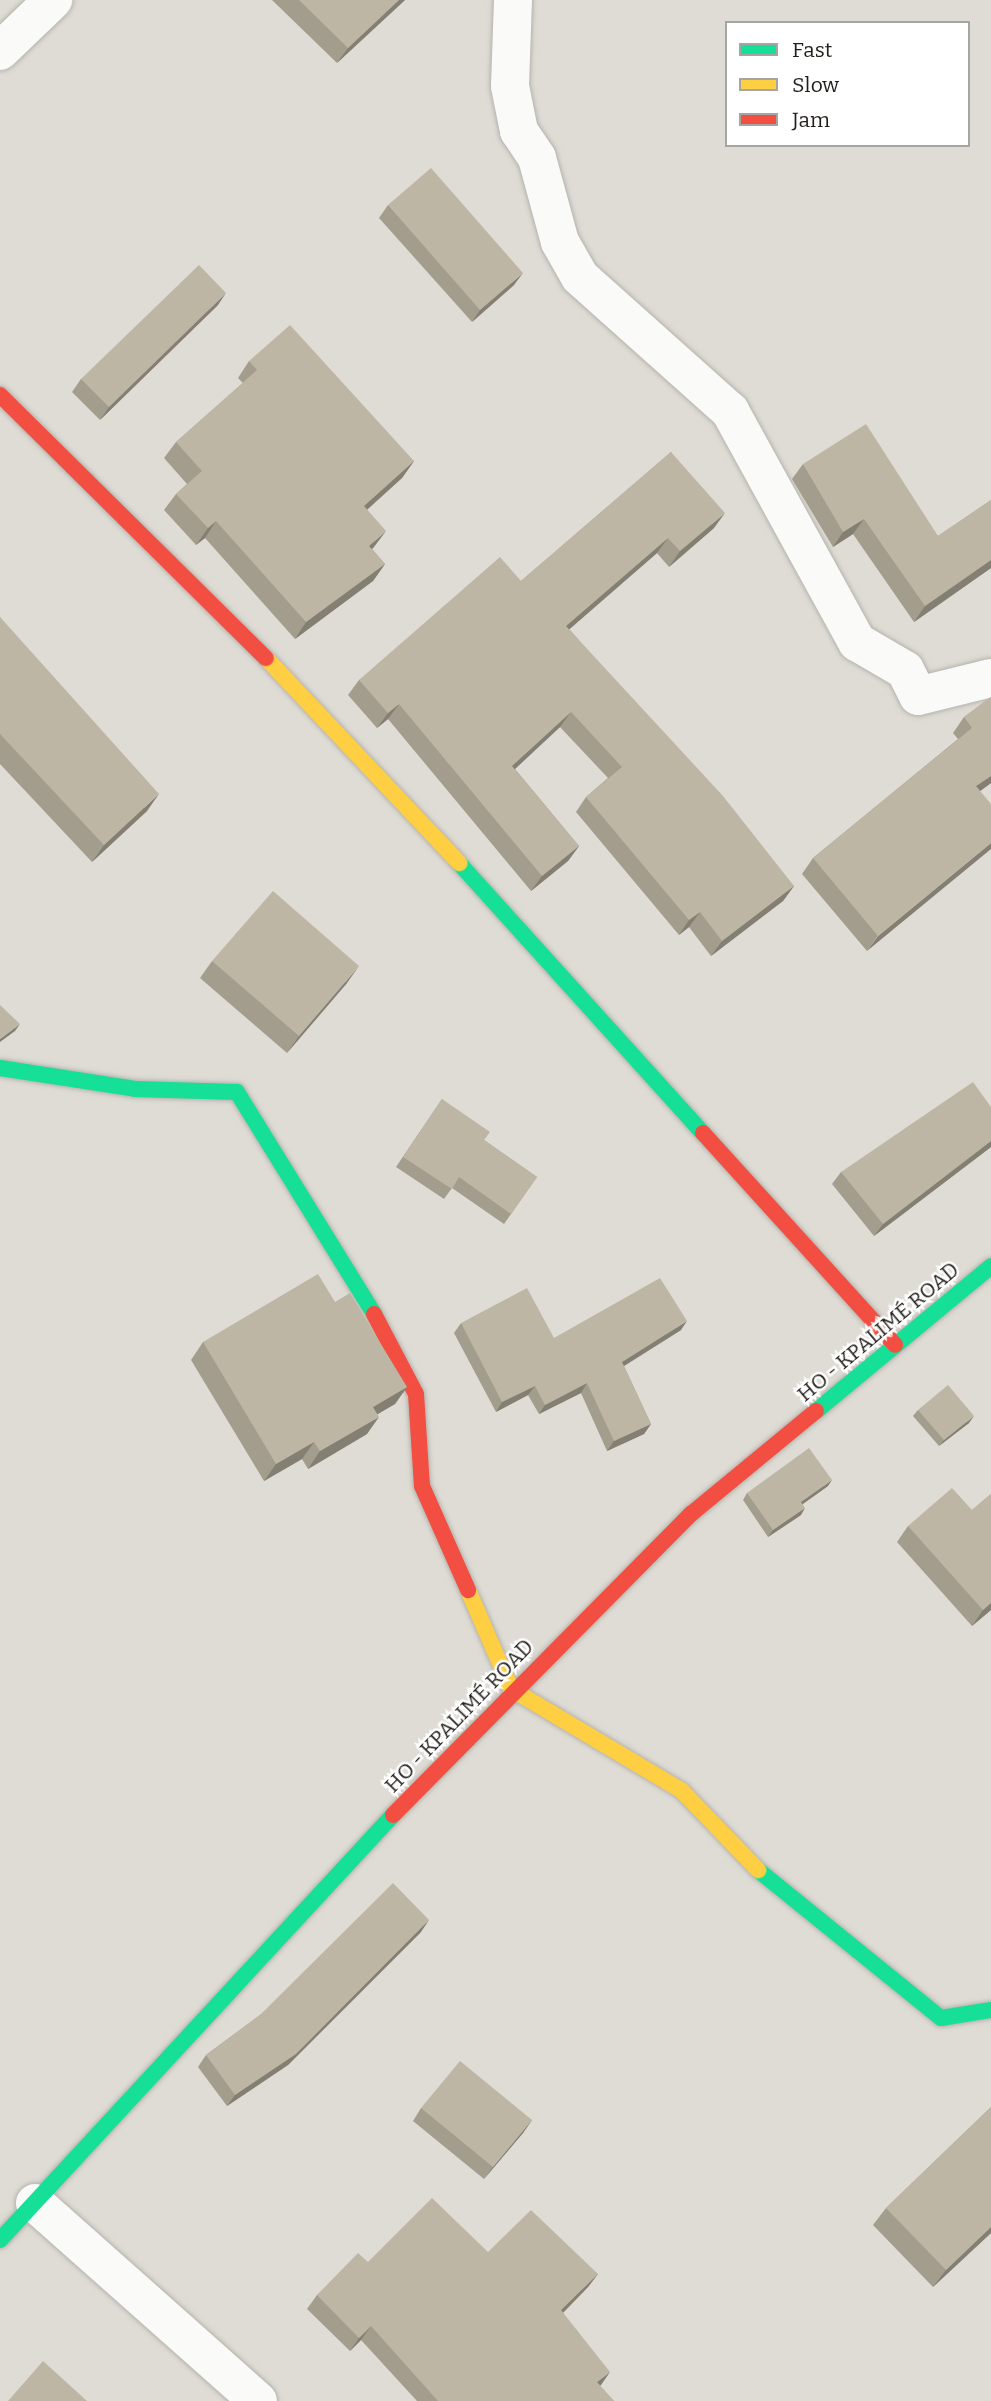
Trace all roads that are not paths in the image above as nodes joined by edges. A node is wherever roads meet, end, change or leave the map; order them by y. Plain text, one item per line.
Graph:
1 (53, 0) edge
2 (513, 0) edge
3 (0, 51) edge
4 (0, 395) edge
5 (991, 678) edge
6 (0, 1068) edge
7 (991, 1266) edge
8 (895, 1345) junction
9 (511, 1689) junction
10 (991, 2010) edge
11 (35, 2203) junction
12 (0, 2240) edge
13 (258, 2401) edge

1 - 3 street
2 - 5 street
4 - 8 street
6 - 9 street
7 - 8 street, HO - KPALIMÉ ROAD
8 - 9 street, HO - KPALIMÉ ROAD
9 - 10 street
9 - 11 street, HO - KPALIMÉ ROAD
11 - 12 street, HO - KPALIMÉ ROAD
11 - 13 street

